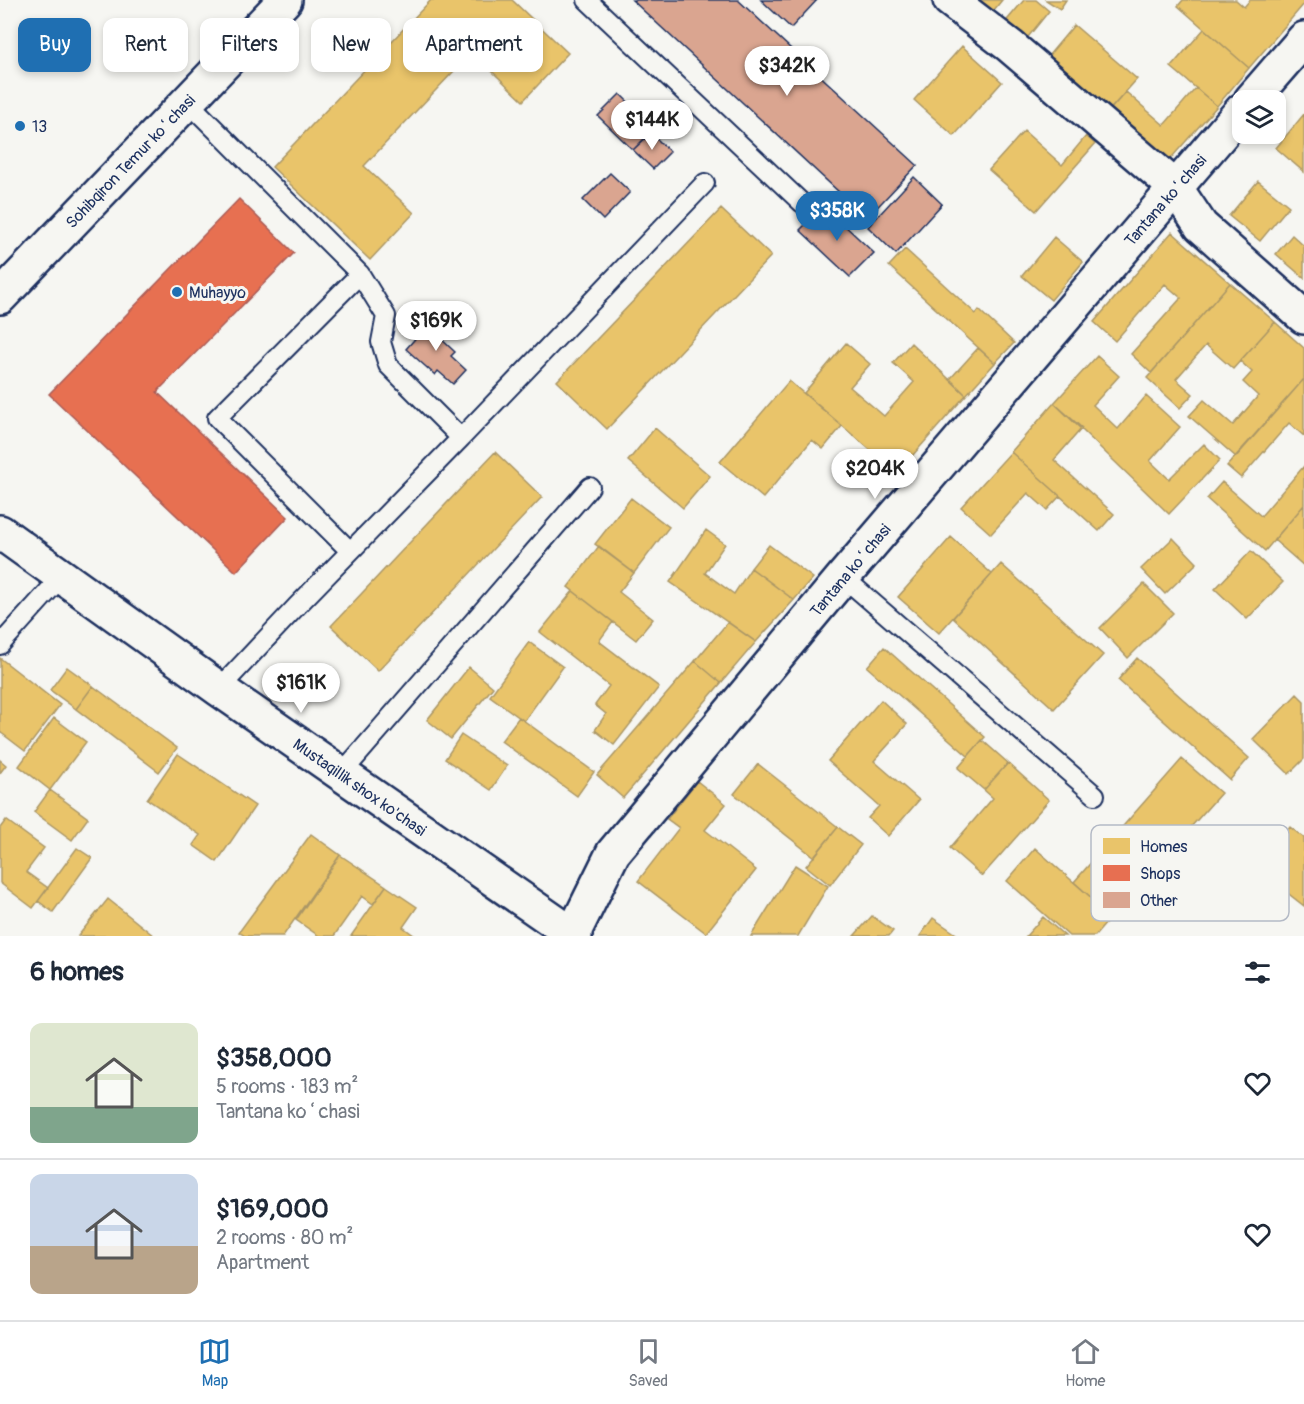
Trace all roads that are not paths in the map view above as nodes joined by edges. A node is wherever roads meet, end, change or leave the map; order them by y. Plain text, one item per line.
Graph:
1 (285, 0) edge
2 (587, 0) edge
3 (950, 0) edge
4 (1304, 39) edge
5 (1260, 90) edge
6 (187, 101) junction
7 (1232, 121) edge
8 (705, 183) dead end
9 (1175, 187) junction
10 (802, 203) dead end
11 (360, 274) junction
12 (0, 297) edge
13 (1304, 317) edge
14 (461, 438) junction
15 (590, 487) dead end
16 (0, 532) edge
17 (350, 551) junction
18 (62, 576) junction
19 (843, 577) junction
20 (0, 645) edge
21 (219, 689) junction
22 (342, 773) junction
23 (1095, 795) dead end
24 (573, 936) edge

1 - 6 street, Sohibqiron Temur koʻchasi
2 - 10 lane
3 - 9 street
4 - 5 street
6 - 11 lane
6 - 12 street, Sohibqiron Temur koʻchasi
7 - 9 street, Tantana koʻchasi
8 - 14 lane
9 - 13 street
9 - 19 street, Tantana koʻchasi
11 - 14 lane
11 - 17 lane
14 - 17 lane
15 - 22 lane
16 - 18 street, Mustaqillik shox ko'chasi
17 - 21 lane
18 - 20 lane
18 - 21 street, Mustaqillik shox ko'chasi
19 - 23 lane
19 - 24 street, Tantana koʻchasi
21 - 22 street, Mustaqillik shox ko'chasi
22 - 24 street, Mustaqillik shox ko'chasi

